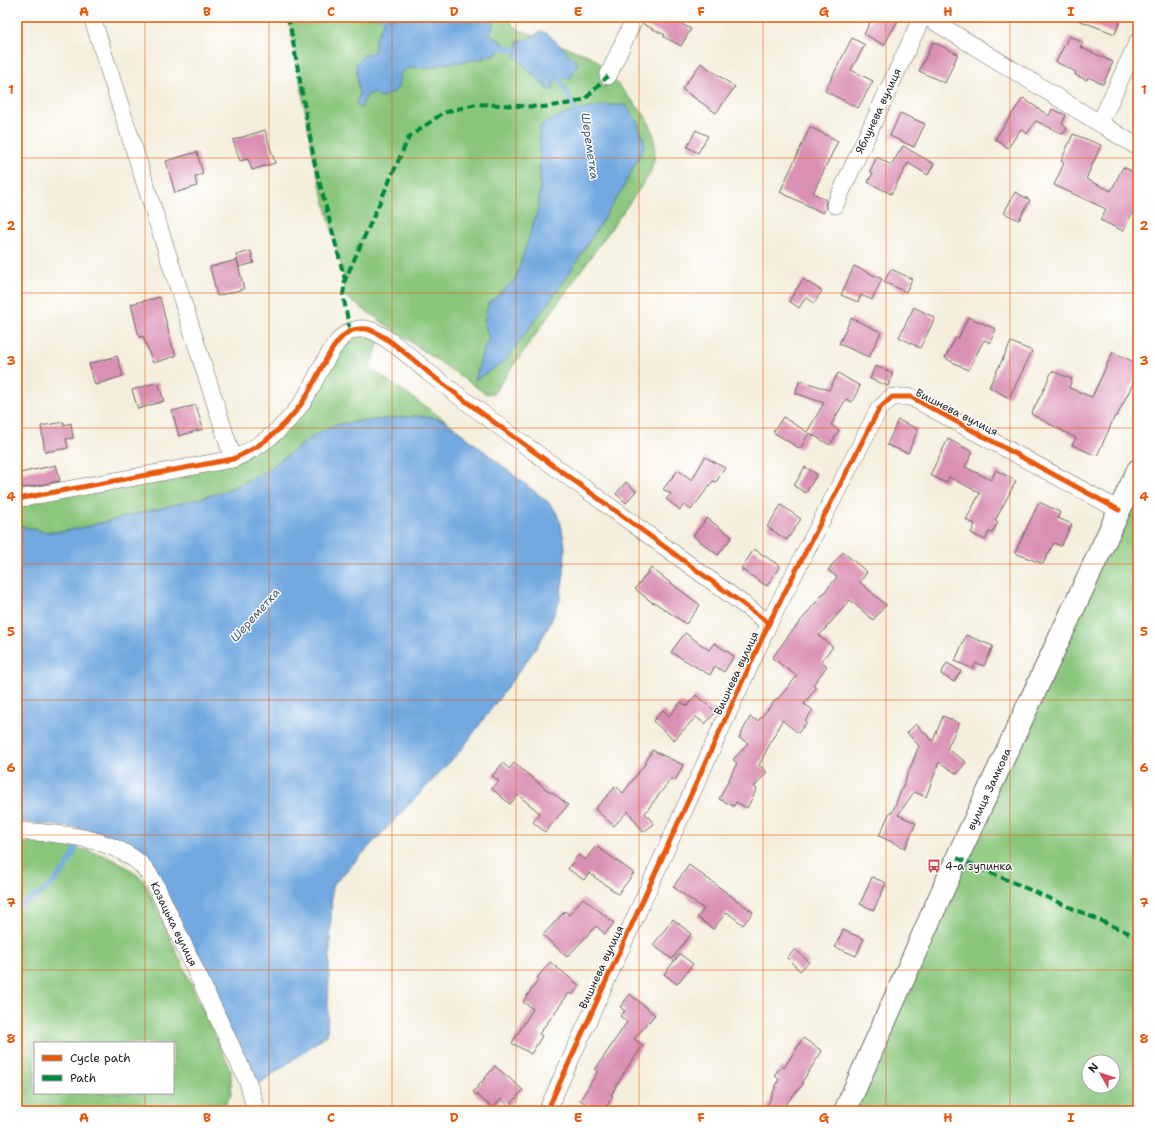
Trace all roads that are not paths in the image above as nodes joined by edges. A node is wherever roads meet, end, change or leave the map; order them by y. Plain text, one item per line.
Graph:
1 (92, 17) edge
2 (635, 17) edge
3 (922, 17) edge
4 (927, 17) edge
5 (1138, 41) edge
6 (608, 76) dead end
7 (1100, 123) junction
8 (1138, 146) edge
9 (835, 205) dead end
10 (233, 459) junction
11 (1138, 470) edge
12 (17, 499) edge
13 (1119, 510) junction
14 (769, 623) junction
15 (17, 831) edge
16 (256, 1111) edge
17 (546, 1111) edge
18 (845, 1111) edge

1 - 10 street
2 - 6 street
3 - 9 street, Яблунева вулиця
4 - 7 street
5 - 7 street
7 - 8 street
10 - 12 street
10 - 14 street
11 - 13 street, вулиця Замкова
13 - 14 street, Вишнева вулиця
13 - 18 street, вулиця Замкова
14 - 17 street, Вишнева вулиця
15 - 16 street, Козацька вулиця

